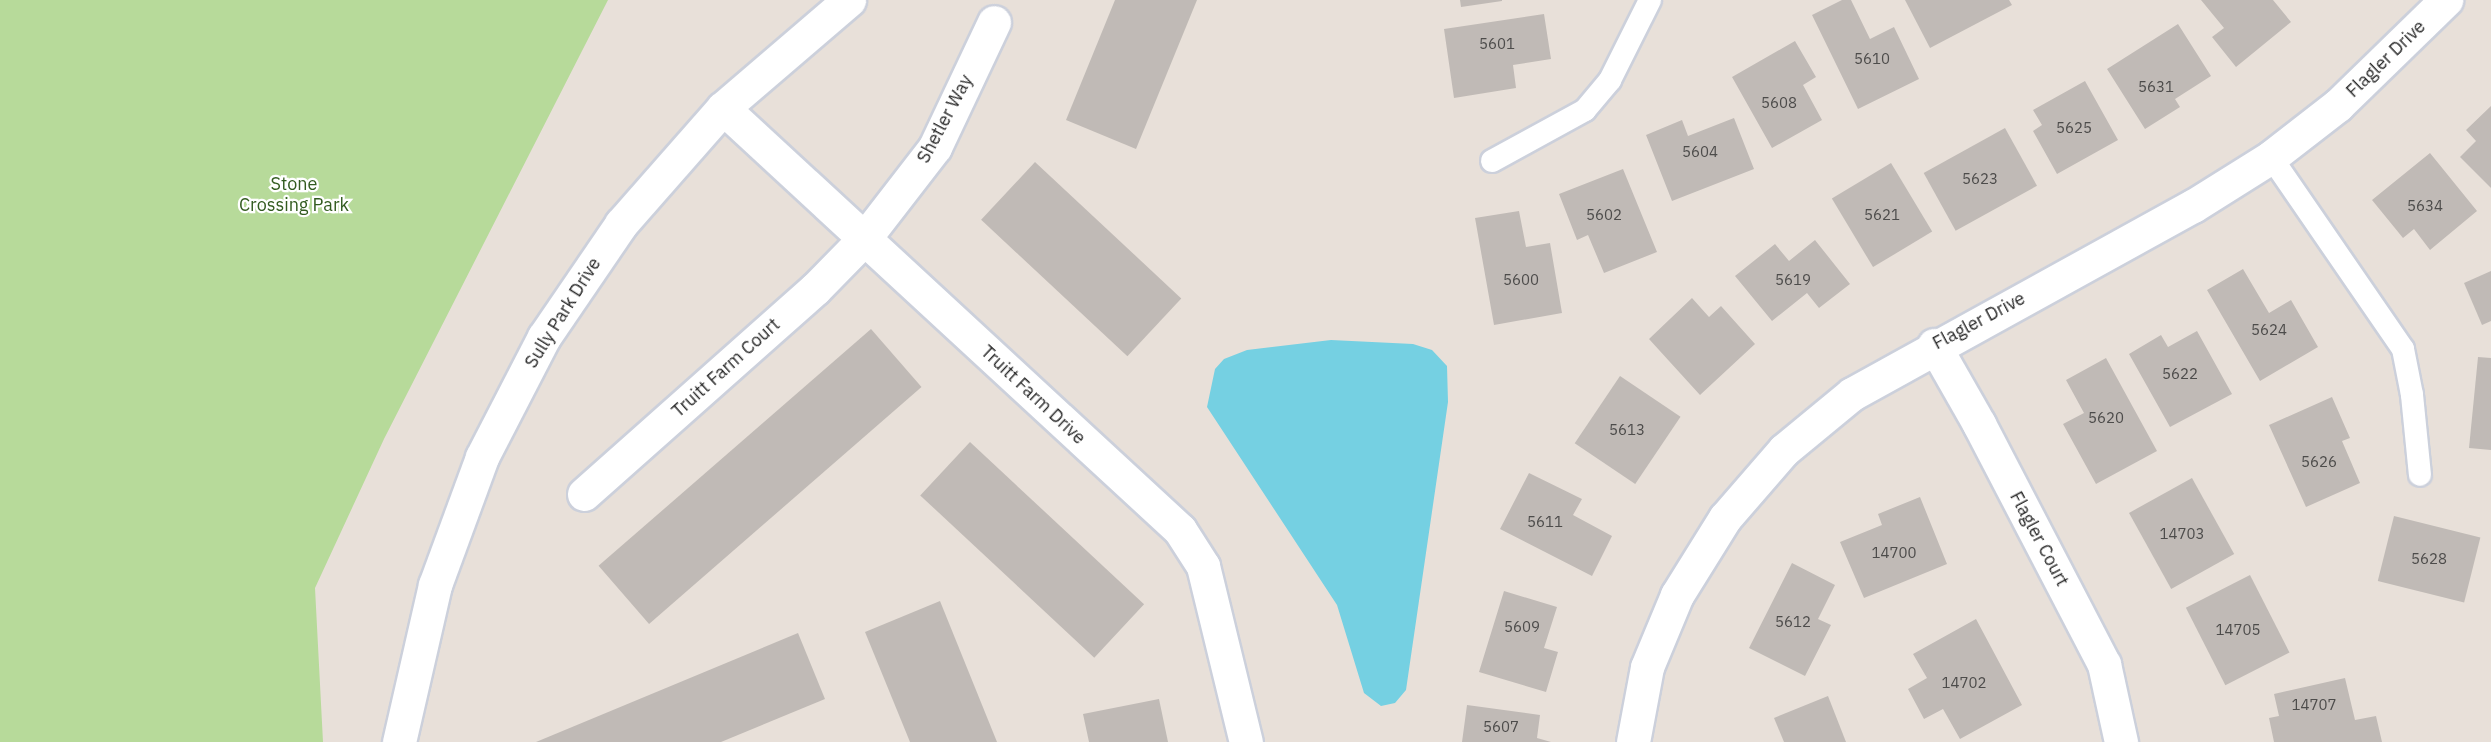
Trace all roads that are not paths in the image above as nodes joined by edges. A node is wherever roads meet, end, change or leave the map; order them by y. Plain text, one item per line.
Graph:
1 (849, 0) edge
2 (1650, 0) edge
3 (2446, 0) edge
4 (994, 22) dead end
5 (723, 108) junction
6 (2271, 157) junction
7 (1492, 161) dead end
8 (864, 239) junction
9 (1934, 345) junction
10 (2420, 475) dead end
11 (584, 494) dead end
12 (399, 742) edge
13 (1246, 742) edge
14 (1633, 742) edge
15 (2121, 742) edge

1 - 5 street, Sully Park Drive
2 - 7 lane
3 - 6 street, Flagler Drive
4 - 8 street, Shetler Way
5 - 8 street, Truitt Farm Drive
5 - 12 street, Sully Park Drive
6 - 9 street, Flagler Drive
6 - 10 lane
8 - 11 street, Truitt Farm Court
8 - 13 street, Truitt Farm Drive
9 - 14 street, Flagler Drive
9 - 15 street, Flagler Court

